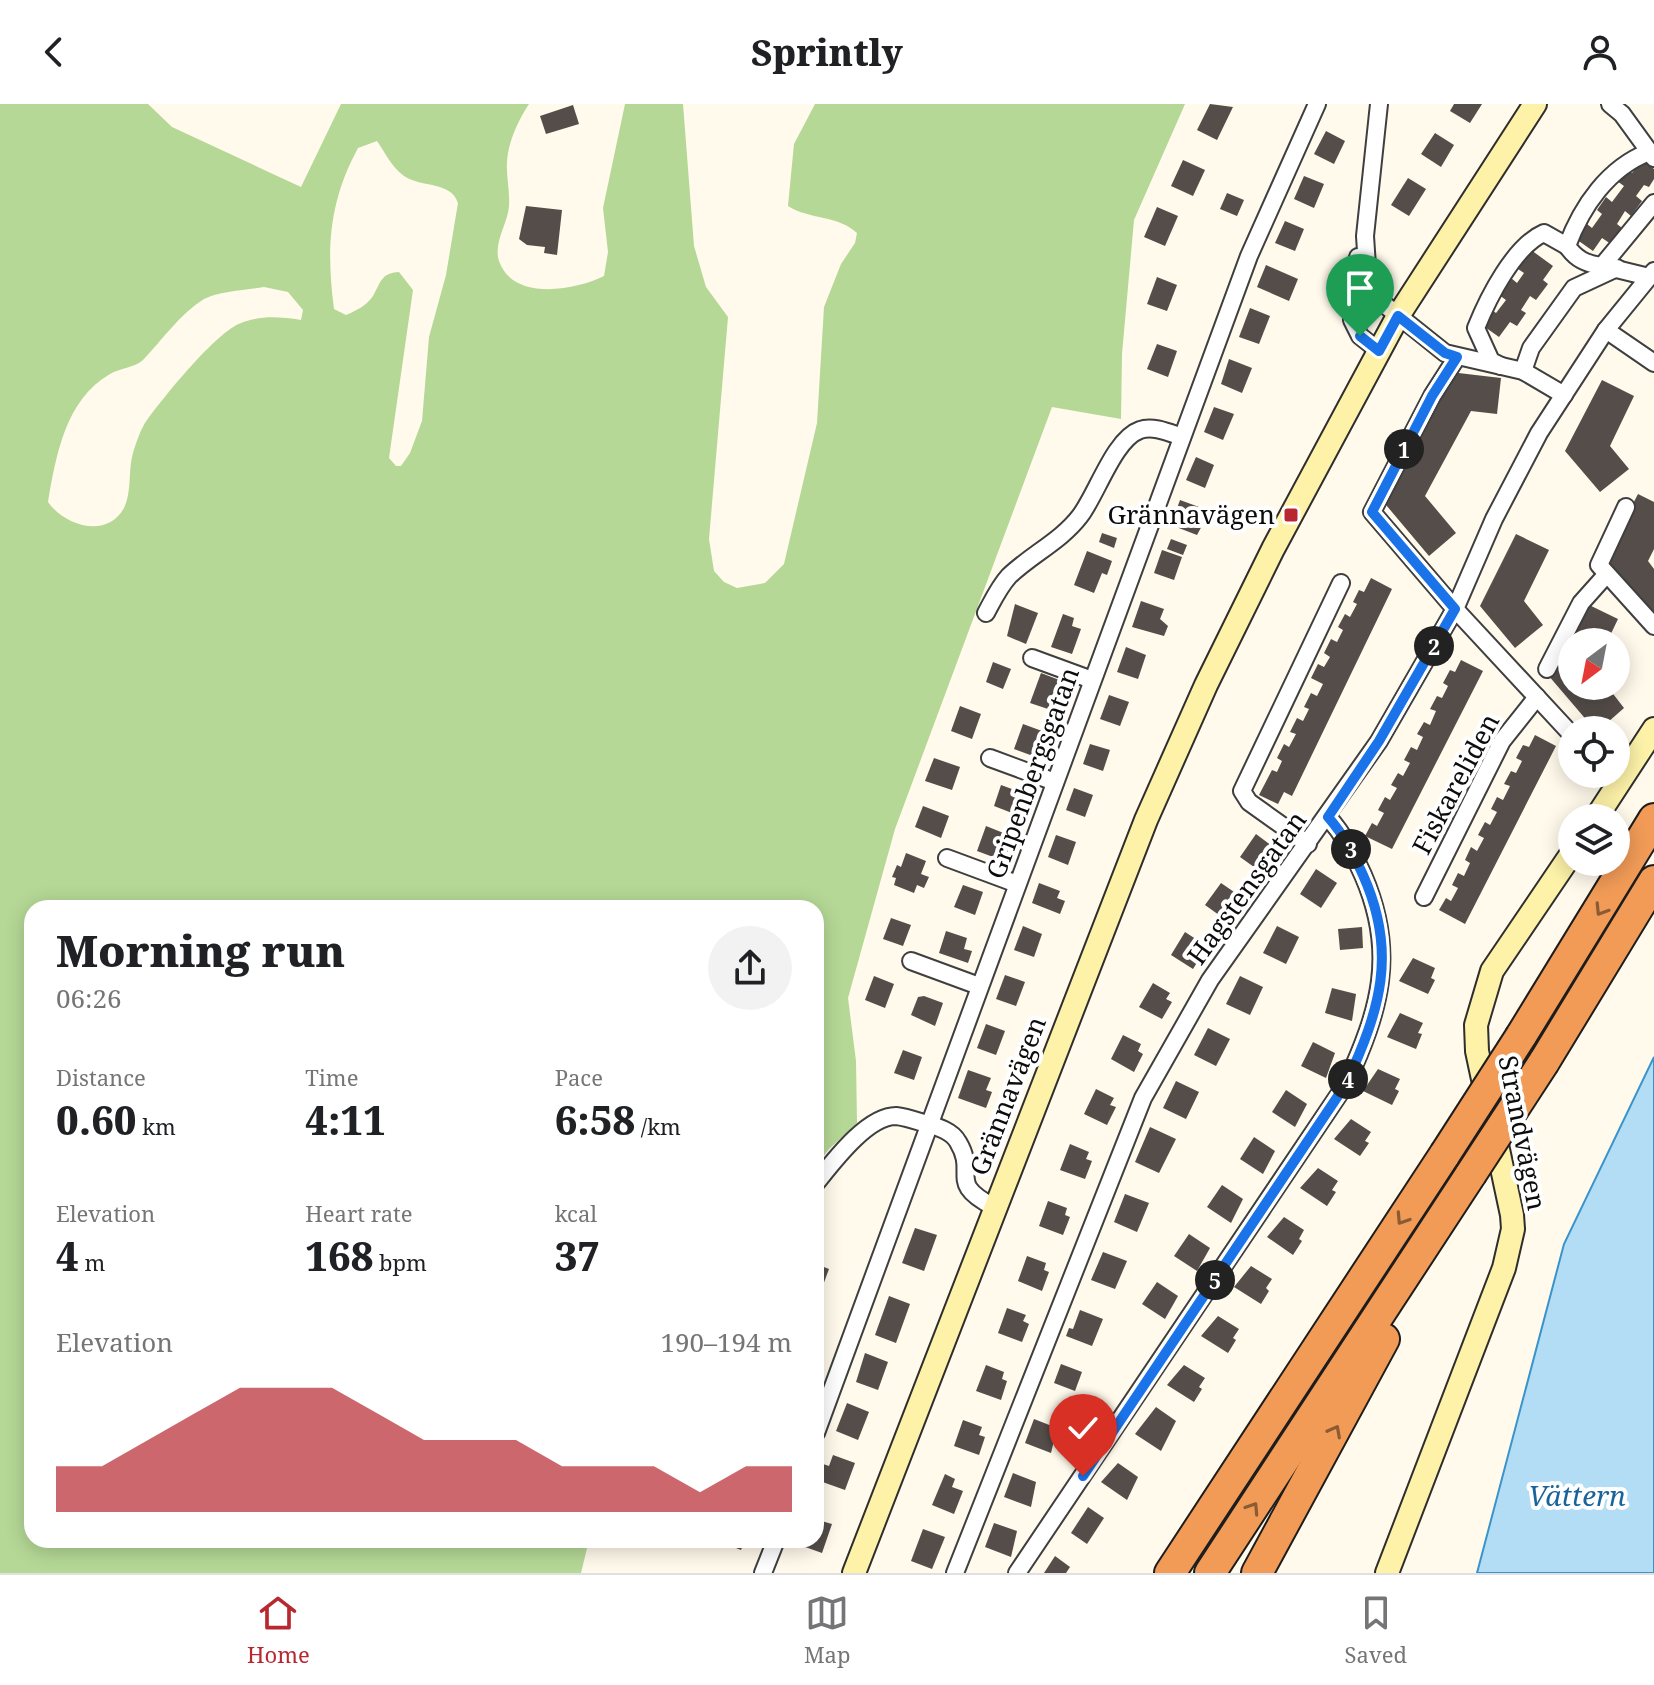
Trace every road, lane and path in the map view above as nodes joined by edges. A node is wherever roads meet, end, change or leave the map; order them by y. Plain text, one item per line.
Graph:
1 (1317, 104) edge
2 (1379, 104) edge
3 (1535, 104) edge
4 (1610, 104) edge
5 (1652, 155) edge
6 (1654, 203) edge
7 (1365, 236) junction
8 (1567, 246) junction
9 (1610, 267) junction
10 (1652, 274) edge
11 (1398, 316) junction
12 (1606, 330) junction
13 (1379, 351) junction
14 (1457, 357) junction
15 (1654, 363) edge
16 (1502, 367) junction
17 (1523, 371) junction
18 (1564, 395) junction
19 (1182, 437) junction
20 (1626, 507) dead end
21 (1606, 575) junction
22 (1341, 583) dead end
23 (1455, 609) junction
24 (986, 613) dead end
25 (1654, 626) edge
26 (1032, 658) dead end
27 (1547, 669) dead end
28 (1092, 680) junction
29 (1537, 697) junction
30 (1558, 720) edge
31 (1654, 729) edge
32 (990, 758) dead end
33 (1630, 759) edge
34 (1055, 782) junction
35 (1328, 817) junction
36 (1654, 819) edge
37 (1308, 844) junction
38 (947, 858) dead end
39 (1558, 873) edge
40 (1654, 881) edge
41 (1017, 884) junction
42 (1424, 897) dead end
43 (911, 961) dead end
44 (979, 986) junction
45 (928, 1125) junction
46 (824, 1174) edge
47 (1471, 1174) junction
48 (994, 1207) junction
49 (824, 1411) edge
50 (1240, 1465) junction
51 (773, 1548) edge
52 (763, 1573) edge
53 (854, 1573) edge
54 (955, 1573) edge
55 (1017, 1573) edge
56 (1155, 1573) edge
57 (1170, 1573) edge
58 (1210, 1573) edge
59 (1257, 1573) edge
60 (1387, 1573) edge

1 - 19 street, Gripenbergsgatan
2 - 7 street
3 - 11 main road, Grännavägen
4 - 5 street
5 - 8 street
6 - 9 street
7 - 11 street
7 - 13 street
8 - 9 street
8 - 16 street
9 - 10 street
9 - 17 street
10 - 12 street, Hagstensgatan
11 - 13 main road, Grännavägen
11 - 14 street
12 - 15 street
12 - 18 street, Hagstensgatan
13 - 48 main road, Grännavägen
14 - 16 street
14 - 23 street
16 - 17 street
17 - 18 street
18 - 23 street, Hagstensgatan
19 - 24 street
19 - 28 street, Gripenbergsgatan
20 - 21 street
21 - 25 street
21 - 27 street
22 - 37 street
23 - 29 street
23 - 35 street, Hagstensgatan
26 - 28 street
28 - 34 street, Gripenbergsgatan
29 - 30 street
29 - 42 street, Fiskareliden
31 - 33 main road
32 - 34 street
34 - 41 street, Gripenbergsgatan
35 - 37 street, Hagstensgatan
35 - 55 street
36 -> 50 highway, bridge
37 - 54 street, Hagstensgatan
38 - 41 street
39 - 60 main road, Strandvägen
40 - 47 highway, bridge
41 - 44 street, Gripenbergsgatan
43 - 44 street
44 - 45 street, Gripenbergsgatan
45 - 46 street
45 - 48 street
45 - 49 street, Gripenbergsgatan
58 -> 47 highway
59 -> 47 highway
48 - 53 main road, Grännavägen
50 - 56 highway
50 - 57 highway
51 - 52 street

